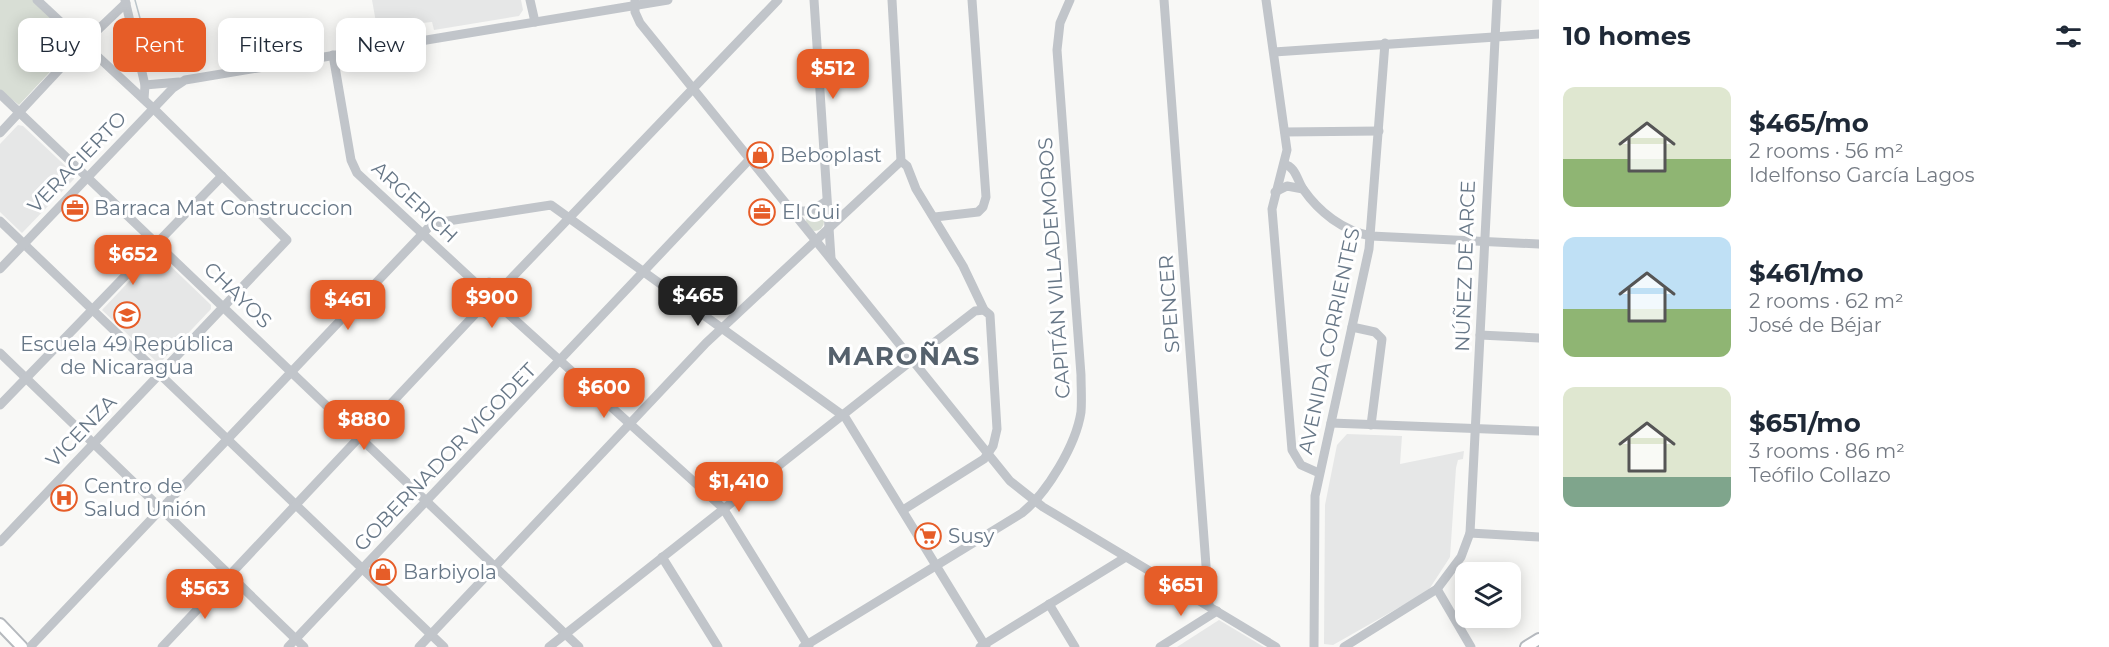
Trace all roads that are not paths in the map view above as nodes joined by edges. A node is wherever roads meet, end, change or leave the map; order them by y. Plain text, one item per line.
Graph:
1 (37, 0) edge
2 (530, 0) edge
3 (668, 0) edge
4 (778, 0) edge
5 (814, 0) edge
6 (892, 0) edge
7 (972, 0) edge
8 (1070, 0) edge
9 (1164, 0) edge
10 (1266, 0) edge
11 (1497, 0) edge
12 (125, 2) edge
13 (635, 3) edge
14 (56, 18) edge
15 (536, 22) junction
16 (101, 26) edge
17 (1539, 34) edge
18 (1493, 37) junction
19 (1385, 43) junction
20 (1274, 52) junction
21 (333, 55) junction
22 (101, 60) edge
23 (57, 72) edge
24 (181, 82) junction
25 (145, 85) junction
26 (692, 88) junction
27 (0, 94) edge
28 (144, 99) junction
29 (154, 109) junction
30 (19, 113) junction
31 (1379, 131) junction
32 (1285, 132) junction
33 (0, 133) edge
34 (749, 160) junction
35 (901, 161) junction
36 (1284, 164) junction
37 (222, 176) junction
38 (88, 177) junction
39 (1303, 189) junction
40 (1275, 192) junction
41 (825, 202) junction
42 (792, 211) junction
43 (569, 217) junction
44 (935, 217) junction
45 (0, 221) edge
46 (828, 229) junction
47 (422, 234) junction
48 (1371, 236) junction
49 (156, 241) junction
50 (815, 241) junction
51 (1483, 242) junction
52 (24, 244) junction
53 (1539, 244) edge
54 (831, 260) junction
55 (0, 269) edge
56 (644, 271) junction
57 (480, 286) junction
58 (503, 287) junction
59 (224, 307) junction
60 (93, 310) junction
61 (479, 310) junction
62 (504, 310) junction
63 (984, 310) junction
64 (1352, 327) junction
65 (722, 328) junction
66 (1480, 335) junction
67 (1539, 338) edge
68 (0, 353) edge
69 (912, 360) junction
70 (561, 361) junction
71 (291, 371) junction
72 (159, 376) junction
73 (26, 378) junction
74 (0, 405) edge
75 (842, 414) junction
76 (1331, 423) junction
77 (629, 424) junction
78 (1371, 425) junction
79 (1475, 429) junction
80 (1539, 431) edge
81 (360, 436) junction
82 (226, 440) junction
83 (94, 443) junction
84 (988, 454) junction
85 (1319, 473) junction
86 (427, 501) junction
87 (1035, 501) junction
88 (295, 504) junction
89 (723, 508) junction
90 (162, 509) junction
91 (903, 510) junction
92 (1470, 533) junction
93 (1539, 537) edge
94 (0, 542) edge
95 (662, 557) junction
96 (1126, 557) junction
97 (936, 564) junction
98 (496, 567) junction
99 (363, 570) junction
100 (229, 574) junction
101 (1437, 589) junction
102 (1049, 604) junction
103 (1213, 608) junction
104 (0, 624) edge
105 (563, 633) junction
106 (430, 634) junction
107 (296, 639) junction
108 (1539, 639) edge
109 (806, 646) edge
110 (984, 646) edge
111 (1163, 646) edge
112 (22, 647) edge
113 (30, 647) edge
114 (162, 647) edge
115 (288, 647) edge
116 (304, 647) edge
117 (418, 647) edge
118 (444, 647) edge
119 (549, 647) edge
120 (579, 647) edge
121 (718, 647) edge
122 (1075, 647) edge
123 (1276, 647) edge
124 (1314, 647) edge
125 (1344, 647) edge
126 (1471, 647) edge
127 (1526, 647) edge

1 - 14 street
2 - 15 street
3 - 13 street
4 - 26 street
5 - 41 street
6 - 35 street
7 - 44 street
8 - 87 street, CAPITÁN VILLADEMOROS
9 - 103 street, SPENCER
10 - 20 street
11 - 18 street, NÚÑEZ DE ARCE
12 - 16 street
12 - 25 street
13 - 15 street
13 - 26 street
15 - 21 street
17 - 18 street
18 - 19 street
18 - 51 street, NÚÑEZ DE ARCE
19 - 20 street
19 - 31 street, AVENIDA CORRIENTES
20 - 32 street
21 - 24 street
21 - 47 street, ARGERICH
22 - 28 street
23 - 30 street
24 - 25 street
24 - 29 street, VERACIERTO
25 - 28 street
26 - 34 street
26 - 43 street
27 - 30 street, CHAYOS
28 - 29 street
29 - 37 street
29 - 38 street, VERACIERTO
30 - 33 street
30 - 38 street, CHAYOS
31 - 32 street
31 - 48 street, AVENIDA CORRIENTES
32 - 36 street
34 - 42 street
34 - 56 street, GOBERNADOR VIGODET
35 - 44 street
35 - 46 street
36 - 39 street
36 - 40 street
37 - 49 street
37 - 59 street, VICENZA
38 - 49 street, CHAYOS
38 - 52 street, VERACIERTO
39 - 40 street
39 - 48 street
40 - 85 street
41 - 42 street
41 - 46 street
42 - 50 street
43 - 47 street
43 - 56 street
43 - 58 street
44 - 63 street
45 - 52 street
46 - 50 street
46 - 54 street
47 - 57 street, ARGERICH
47 - 71 street
48 - 51 street
48 - 64 street, AVENIDA CORRIENTES
49 - 59 street, CHAYOS
49 - 60 street
50 - 54 street
50 - 65 street
51 - 53 street
51 - 66 street, NÚÑEZ DE ARCE
52 - 55 street, VERACIERTO
52 - 60 street
54 - 69 street
56 - 65 street
56 - 70 street, GOBERNADOR VIGODET
57 - 58 street
57 - 61 street
58 - 62 street
59 - 71 street, CHAYOS
59 - 72 street, VICENZA
60 - 72 street
60 - 73 street
61 - 62 street
61 - 81 street
62 - 70 street
63 - 69 street
63 - 84 street
64 - 76 street, AVENIDA CORRIENTES
64 - 78 street
65 - 75 street
65 - 77 street
66 - 67 street
66 - 79 street, NÚÑEZ DE ARCE
68 - 73 street
69 - 75 street
69 - 84 street
70 - 77 street
70 - 86 street, GOBERNADOR VIGODET
71 - 81 street, CHAYOS
71 - 82 street
72 - 82 street
72 - 83 street, VICENZA
73 - 74 street
73 - 83 street
75 - 89 street
75 - 91 street
76 - 78 street
76 - 85 street, AVENIDA CORRIENTES
77 - 89 street
77 - 98 street
78 - 79 street
79 - 80 street
79 - 92 street, NÚÑEZ DE ARCE
81 - 86 street, CHAYOS
81 - 88 street
82 - 88 street
82 - 90 street
83 - 90 street
83 - 94 street, VICENZA
84 - 87 street
84 - 91 street
85 - 124 street, AVENIDA CORRIENTES
86 - 98 street, CHAYOS
86 - 99 street, GOBERNADOR VIGODET
87 - 96 street
87 - 97 street, CAPITÁN VILLADEMOROS
88 - 99 street
88 - 100 street
89 - 95 street
89 - 109 street
90 - 100 street
90 - 113 street
91 - 97 street
92 - 93 street
92 - 101 street
95 - 105 street
95 - 121 street
96 - 102 street
96 - 103 street
97 - 109 street, CAPITÁN VILLADEMOROS
97 - 110 street
98 - 105 street, CHAYOS
98 - 106 street
99 - 106 street
99 - 107 street, GOBERNADOR VIGODET
100 - 107 street
100 - 114 street
101 - 125 street
101 - 126 street
102 - 110 street
102 - 122 street
103 - 111 street
103 - 123 street
104 - 112 main road
105 - 119 street
105 - 120 street, CHAYOS
106 - 117 street
106 - 118 street
107 - 115 street, GOBERNADOR VIGODET
107 - 116 street
108 - 127 main road

